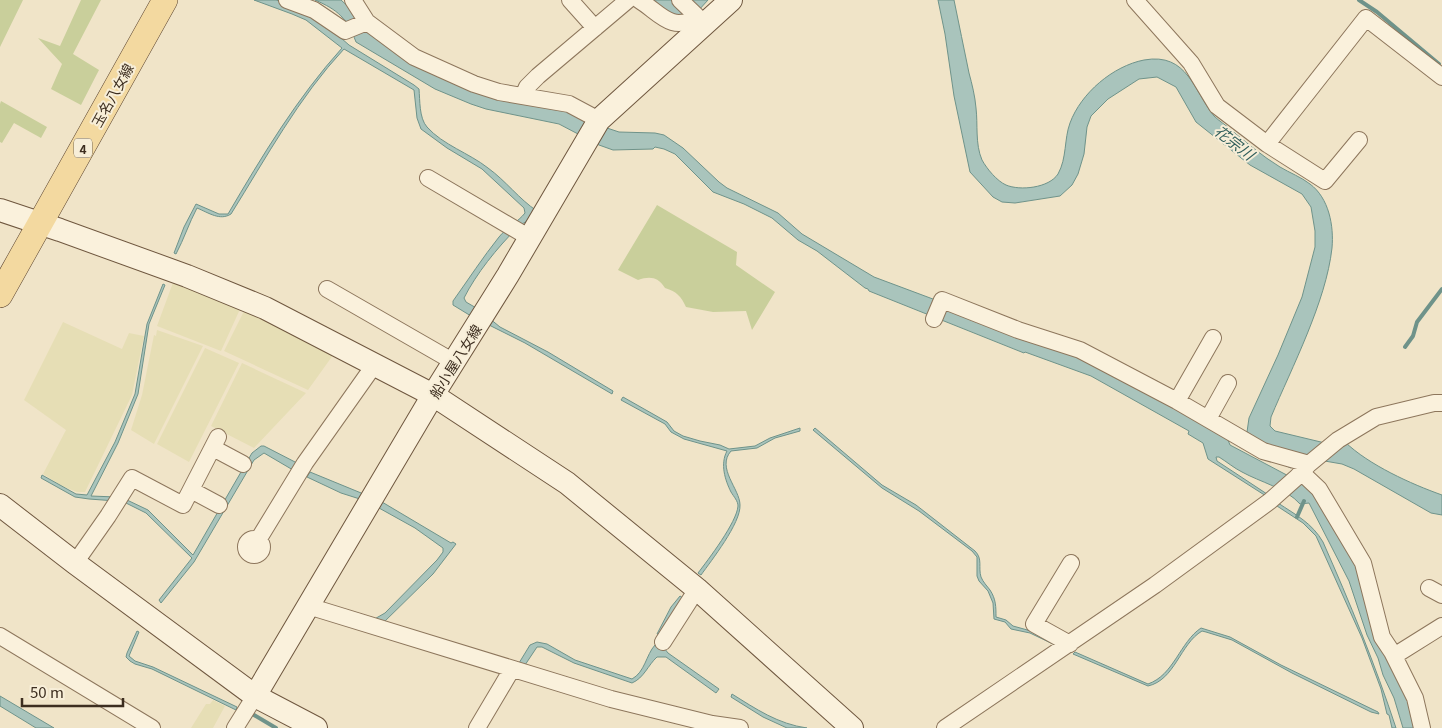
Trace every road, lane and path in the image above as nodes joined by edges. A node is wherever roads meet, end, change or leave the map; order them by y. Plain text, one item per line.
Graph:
1 (165, 0) edge
2 (287, 0) edge
3 (353, 0) edge
4 (570, 0) edge
5 (628, 0) edge
6 (639, 0) edge
7 (680, 0) edge
8 (731, 0) edge
9 (1135, 0) edge
10 (700, 20) junction
11 (366, 22) junction
12 (594, 28) junction
13 (1442, 77) edge
14 (523, 96) junction
15 (595, 127) junction
16 (1359, 140) dead end
17 (1267, 144) junction
18 (428, 178) dead end
19 (0, 210) edge
20 (40, 224) junction
21 (519, 232) junction
22 (327, 289) dead end
23 (0, 295) edge
24 (934, 319) dead end
25 (1214, 338) dead end
26 (454, 362) junction
27 (375, 364) junction
28 (1228, 383) dead end
29 (433, 395) junction
30 (1177, 401) junction
31 (1442, 403) edge
32 (1208, 419) junction
33 (243, 464) dead end
34 (1305, 469) junction
35 (191, 490) junction
36 (0, 505) edge
37 (219, 505) dead end
38 (258, 540) dead end
39 (75, 563) junction
40 (1071, 563) dead end
41 (697, 589) junction
42 (308, 606) junction
43 (1442, 626) edge
44 (0, 636) edge
45 (663, 642) dead end
46 (1070, 644) junction
47 (1394, 656) junction
48 (512, 669) junction
49 (255, 696) junction
50 (131, 723) edge
51 (152, 728) edge
52 (235, 728) edge
53 (316, 728) edge
54 (477, 728) edge
55 (740, 728) edge
56 (852, 728) edge
57 (945, 728) edge
58 (1422, 728) edge

1 - 20 main road, 玉名八女線 / 4
2 - 11 street
3 - 11 street
4 - 12 street
5 - 12 street
6 - 10 street
7 - 10 street
8 - 10 street, 船小屋八女線
9 - 17 street
10 - 15 street, 船小屋八女線
11 - 14 street
12 - 14 street
13 - 17 street
14 - 15 street
15 - 21 street, 船小屋八女線
16 - 17 street
18 - 21 street
19 - 20 street
20 - 23 main road, 玉名八女線 / 4
20 - 27 street
21 - 26 street, 船小屋八女線
22 - 26 street
24 - 30 street
25 - 30 street
26 - 29 street, 船小屋八女線
27 - 29 street
27 - 38 street
28 - 32 street
29 - 41 street
29 - 42 street, 船小屋八女線
30 - 32 street
31 - 34 street
32 - 34 street
33 - 35 street
34 - 46 street
34 - 47 street
35 - 37 street
35 - 39 street
36 - 39 street
39 - 49 street
40 - 46 street
41 - 45 street
41 - 56 street
42 - 48 street
42 - 49 street, 船小屋八女線
43 - 47 street
44 - 50 street
46 - 57 street
47 - 58 street
48 - 54 street
48 - 55 street
49 - 52 street
49 - 53 street
50 - 51 street

